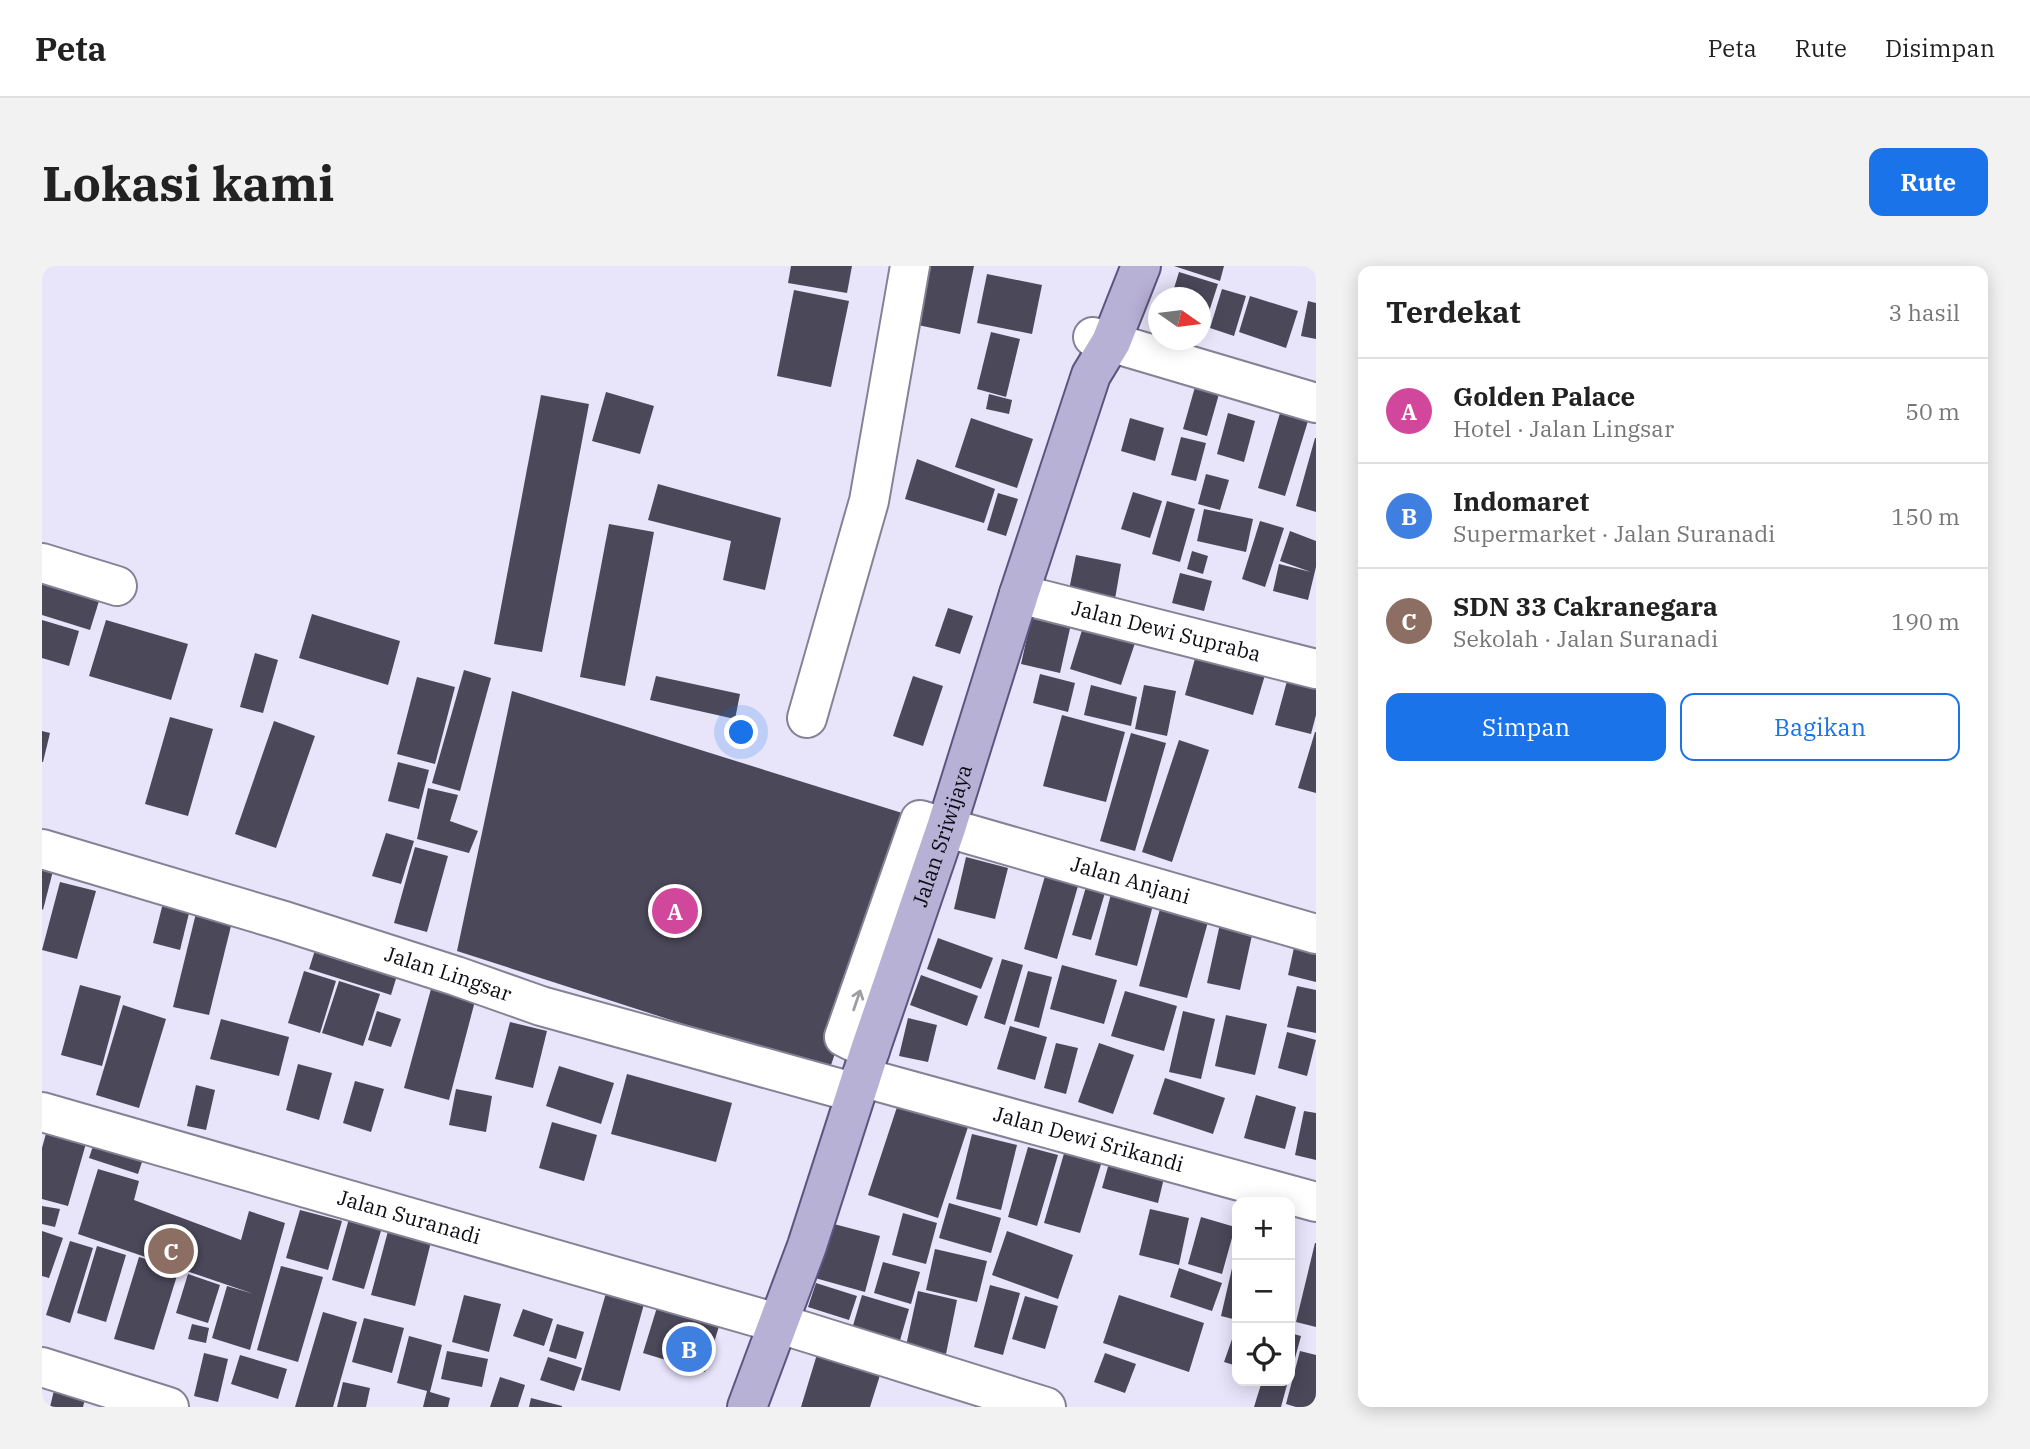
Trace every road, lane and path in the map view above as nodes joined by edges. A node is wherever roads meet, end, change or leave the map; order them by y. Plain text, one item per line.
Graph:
1 (910, 266) edge
2 (1117, 266) edge
3 (1141, 266) edge
4 (1102, 340) junction
5 (1316, 403) edge
6 (42, 563) edge
7 (117, 586) dead end
8 (1018, 594) junction
9 (1316, 669) edge
10 (807, 718) dead end
11 (946, 828) junction
12 (42, 849) edge
13 (1316, 934) edge
14 (862, 1073) junction
15 (42, 1112) edge
16 (1316, 1202) edge
17 (777, 1323) junction
18 (42, 1367) edge
19 (169, 1407) edge
20 (747, 1407) edge
21 (1046, 1407) edge

1 - 10 street
2 - 4 main road
3 - 4 main road
4 - 5 street
4 - 8 main road, Jalan Sriwijaya
6 - 7 street
8 - 9 street, Jalan Dewi Supraba
8 - 11 main road, Jalan Sriwijaya
11 - 13 street, Jalan Anjani
11 - 14 main road, Jalan Sriwijaya
12 - 14 street, Jalan Lingsar
14 - 16 street, Jalan Dewi Srikandi
14 - 17 main road, Jalan Sriwijaya
15 - 17 street, Jalan Suranadi
17 - 20 main road, Jalan Sriwijaya
17 - 21 street, Jalan Suranadi
18 - 19 street

